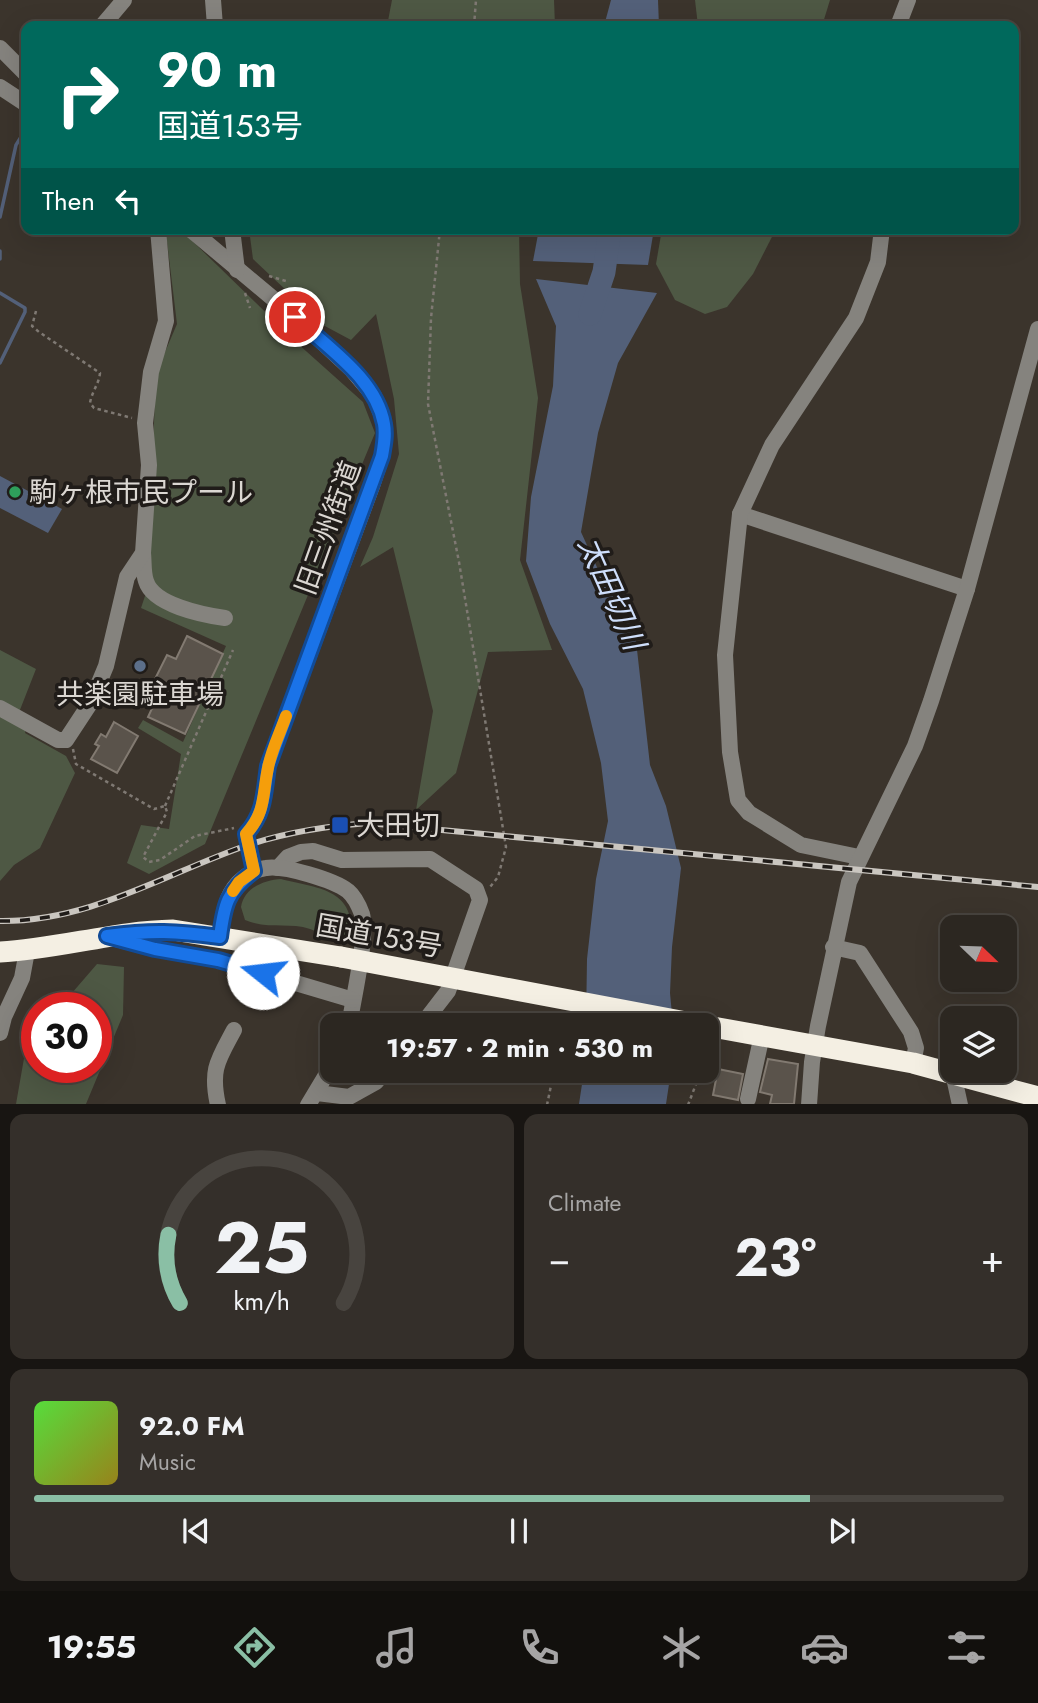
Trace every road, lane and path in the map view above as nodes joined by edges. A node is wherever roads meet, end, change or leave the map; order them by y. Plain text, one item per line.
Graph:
1 (124, 0) edge
2 (213, 0) edge
3 (476, 0) edge
4 (908, 0) edge
5 (106, 21) edge
6 (215, 21) edge
7 (474, 21) edge
8 (900, 21) edge
9 (0, 48) edge
10 (21, 69) edge
11 (0, 87) edge
12 (21, 101) edge
13 (159, 235) edge
14 (197, 235) edge
15 (233, 235) edge
16 (439, 235) edge
17 (881, 235) edge
18 (237, 270) junction
19 (36, 311) dead end
20 (1038, 330) edge
21 (146, 418) junction
22 (740, 514) junction
23 (143, 553) junction
24 (967, 589) junction
25 (225, 618) dead end
26 (233, 650) dead end
27 (0, 708) edge
28 (66, 740) junction
29 (165, 806) junction
30 (246, 834) junction
31 (859, 858) junction
32 (278, 868) junction
33 (254, 871) junction
34 (480, 900) junction
35 (107, 936) junction
36 (220, 937) junction
37 (833, 947) junction
38 (27, 951) junction
39 (0, 952) edge
40 (353, 1000) junction
41 (351, 1013) edge
42 (431, 1013) edge
43 (621, 1013) edge
44 (2, 1017) edge
45 (234, 1030) dead end
46 (719, 1031) edge
47 (0, 1033) edge
48 (762, 1035) junction
49 (815, 1045) junction
50 (913, 1063) junction
51 (940, 1070) edge
52 (322, 1083) edge
53 (374, 1083) edge
54 (551, 1083) edge
55 (696, 1083) edge
56 (955, 1083) edge
57 (988, 1083) edge
58 (1038, 1097) edge
59 (313, 1099) edge
60 (748, 1099) dead end
61 (218, 1104) edge
62 (547, 1104) edge
63 (688, 1104) edge
64 (809, 1104) edge
65 (960, 1104) edge

1 - 5 street
2 - 6 street
3 - 7 path
4 - 8 street
9 - 10 street
11 - 12 street
13 - 21 street
14 - 18 street, 旧三州街道
15 - 18 street
16 - 34 path
17 - 22 street
18 - 30 street, 旧三州街道
19 - 21 path
20 - 24 street
21 - 23 street
22 - 24 street
22 - 31 street
23 - 25 street
23 - 28 street
24 - 31 street
26 - 29 path
27 - 28 street
28 - 29 path
29 - 30 path
30 - 33 street
31 - 37 street
32 - 33 street
32 - 34 street
32 - 40 street
33 - 36 street
34 - 42 street
35 - 36 highway, 国道153号
35 - 38 highway, 国道153号
35 - 40 street
36 - 43 highway, 国道153号, bridge
37 - 49 street
37 - 50 street
38 - 39 highway, 国道153号
38 - 44 street
40 - 41 street
44 - 47 street
45 - 61 street
46 - 48 highway, 国道153号
48 - 49 highway, 国道153号
48 - 60 street
49 - 50 highway, 国道153号
49 - 64 street
50 - 51 highway, 国道153号
52 - 59 street
53 - 59 street
54 - 62 path
55 - 63 path
56 - 65 street
57 - 58 highway, 国道153号

